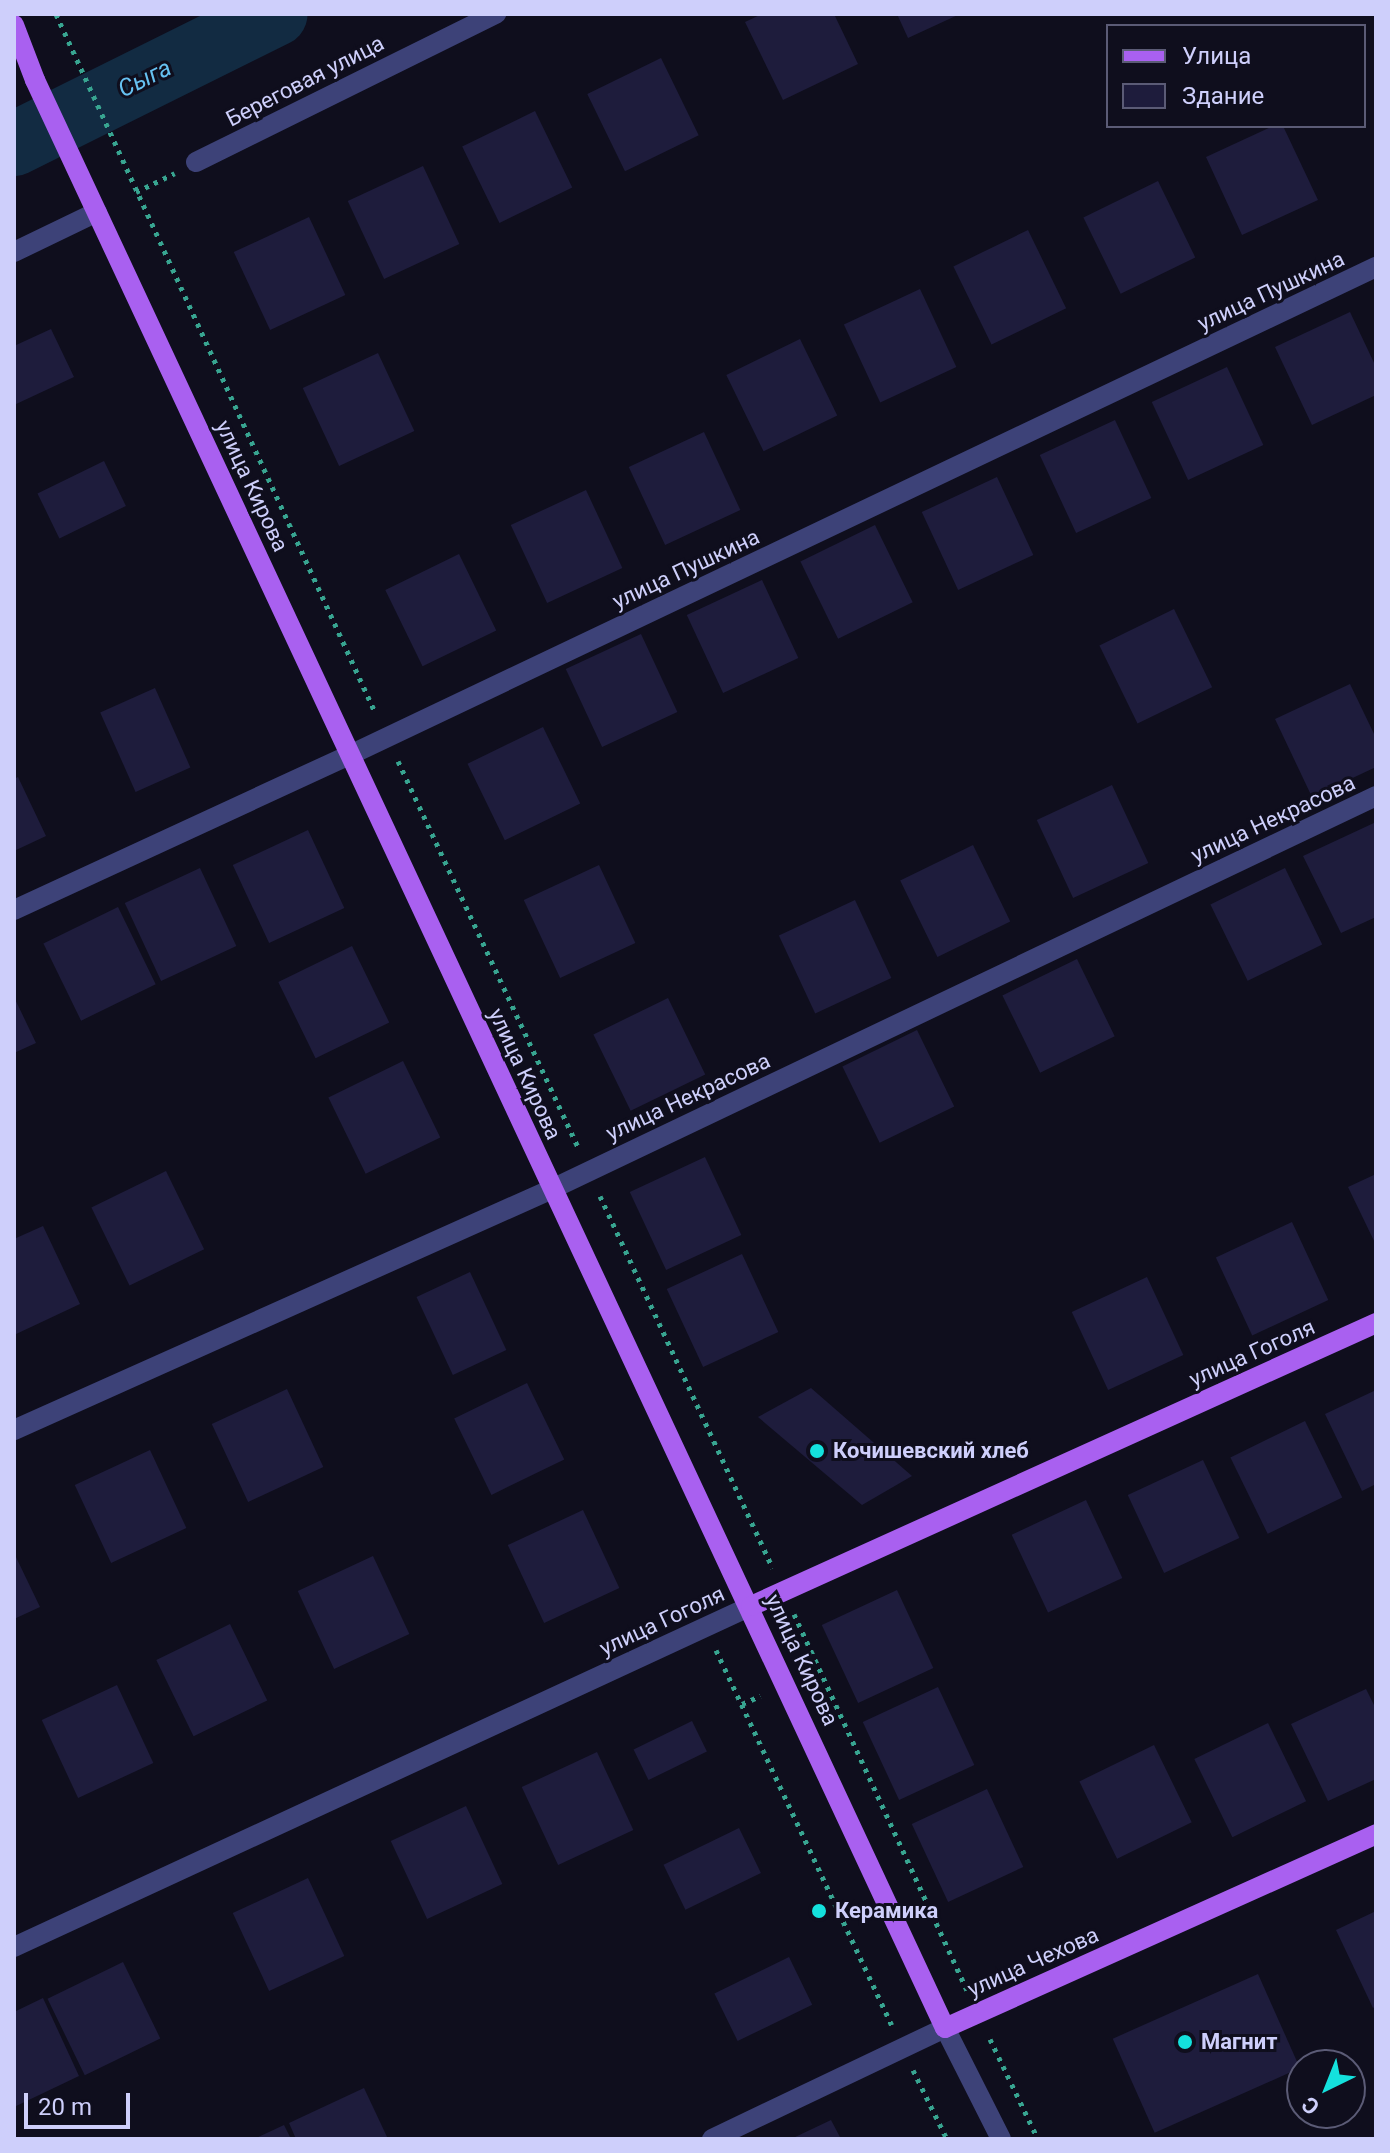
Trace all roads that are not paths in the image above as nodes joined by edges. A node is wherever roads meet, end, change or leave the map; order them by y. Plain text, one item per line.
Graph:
1 (496, 14) edge
2 (14, 25) edge
3 (196, 162) road end
4 (97, 212) junction
5 (14, 252) edge
6 (1376, 267) edge
7 (352, 754) junction
8 (1376, 796) edge
9 (14, 910) edge
10 (552, 1189) junction
11 (1376, 1323) edge
12 (14, 1430) edge
13 (751, 1606) junction
14 (1376, 1834) edge
15 (14, 1947) edge
16 (945, 2028) junction
17 (712, 2139) edge
18 (1001, 2139) edge

1 - 3 street, Береговая улица
2 - 4 main road, улица Кирова
4 - 5 street
4 - 7 main road, улица Кирова
6 - 7 street, улица Пушкина
7 - 9 street, улица Пушкина
7 - 10 main road, улица Кирова
8 - 10 street, улица Некрасова
10 - 12 street, улица Некрасова
10 - 13 main road, улица Кирова
11 - 13 main road, улица Гоголя
13 - 15 street, улица Гоголя
13 - 16 main road, улица Кирова
14 - 16 main road, улица Чехова
16 - 17 street, улица Чехова
16 - 18 street, улица Кирова

